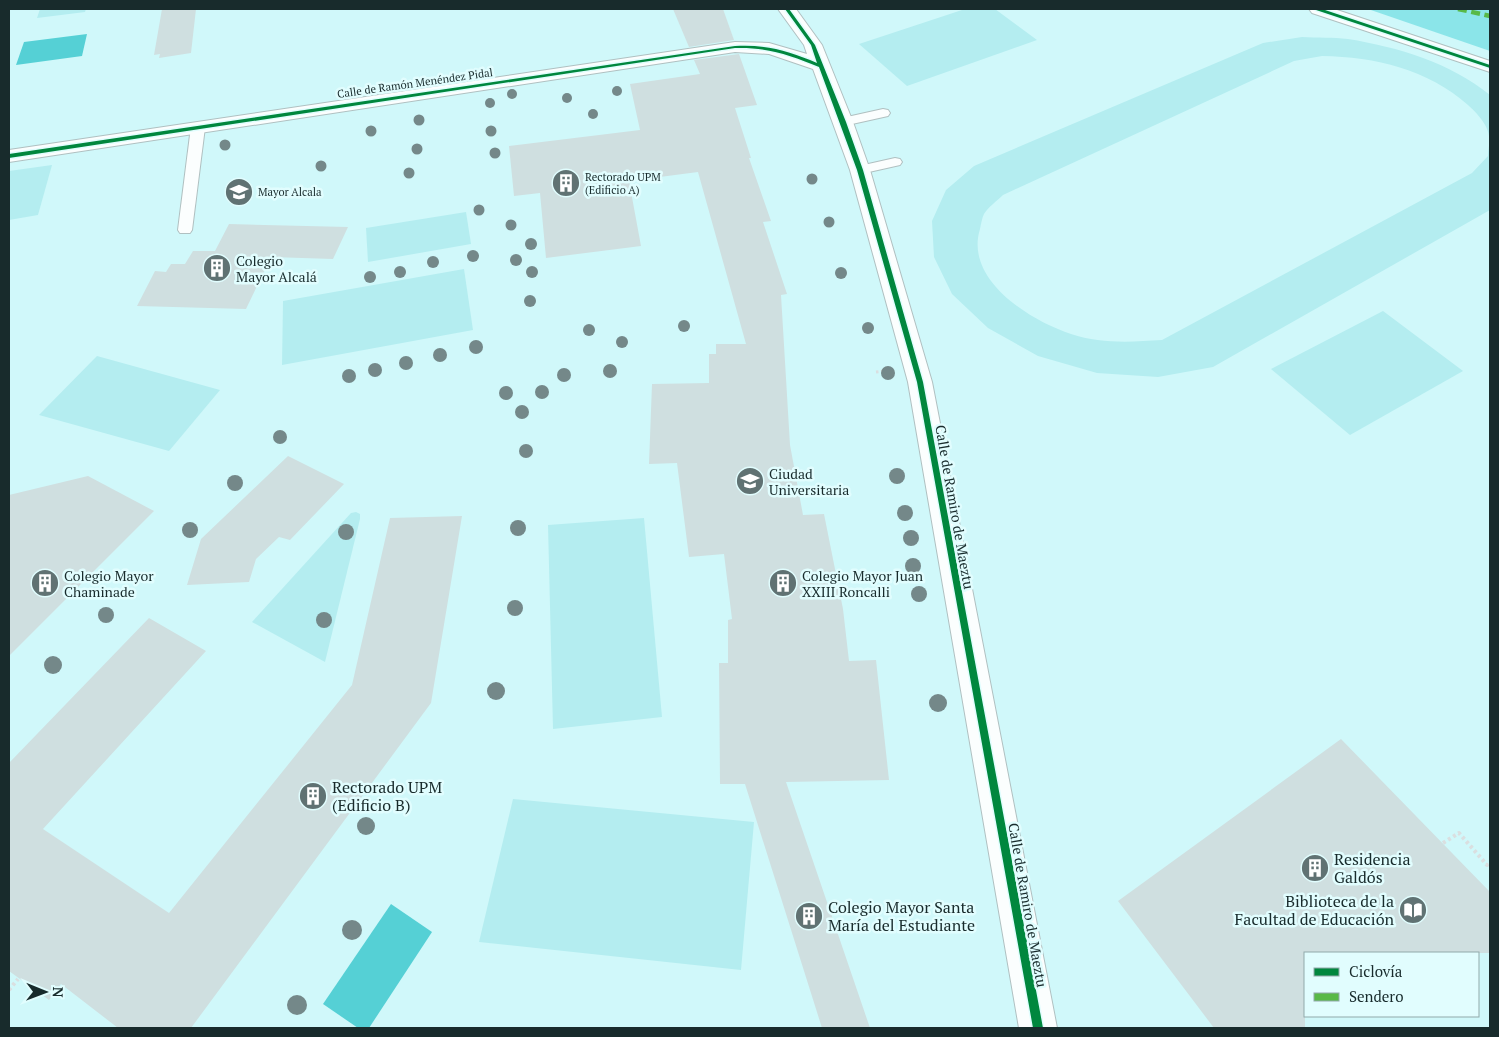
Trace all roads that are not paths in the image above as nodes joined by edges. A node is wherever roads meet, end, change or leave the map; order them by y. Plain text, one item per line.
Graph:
1 (787, 9) edge
2 (1318, 9) edge
3 (821, 66) junction
4 (1490, 67) edge
5 (883, 113) dead end
6 (843, 122) junction
7 (198, 127) junction
8 (9, 156) edge
9 (895, 162) dead end
10 (860, 170) junction
11 (185, 230) dead end
12 (1038, 1028) edge

1 - 3 street, Calle de Ramiro de Maeztu
2 - 4 street
3 - 6 street, Calle de Ramiro de Maeztu
3 - 7 street, Calle de Ramón Menéndez Pidal
5 - 6 lane
6 - 10 street, Calle de Ramiro de Maeztu
7 - 8 street, Calle de Ramón Menéndez Pidal
7 - 11 lane
9 - 10 lane
10 - 12 street, Calle de Ramiro de Maeztu

